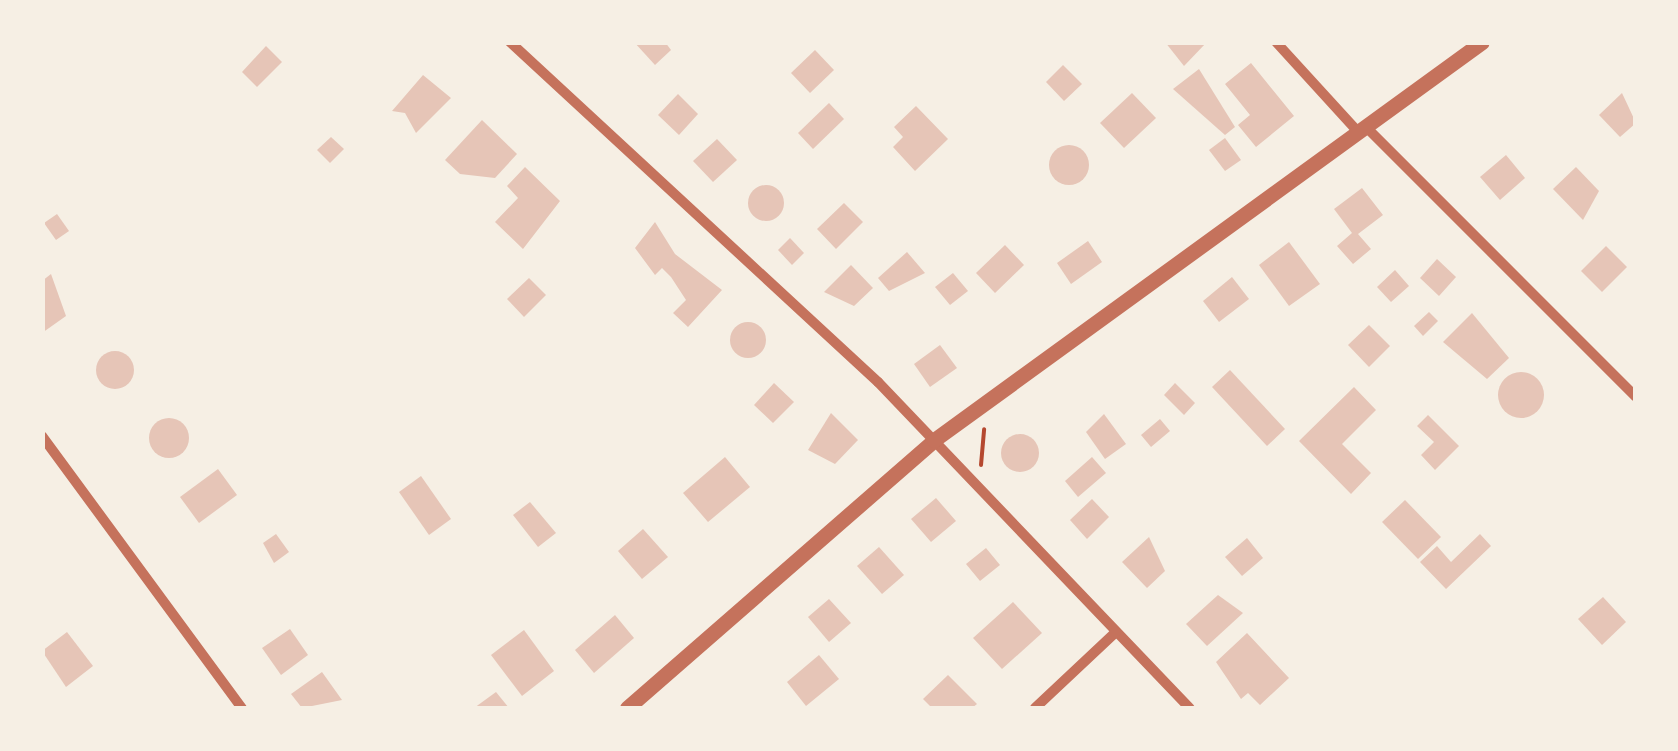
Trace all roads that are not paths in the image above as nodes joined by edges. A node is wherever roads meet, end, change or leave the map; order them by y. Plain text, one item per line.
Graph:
1 (510, 42) edge
2 (1276, 42) edge
3 (1482, 42) edge
4 (1364, 130) junction
5 (1636, 398) edge
6 (42, 436) edge
7 (934, 440) junction
8 (1116, 632) junction
9 (242, 708) edge
10 (627, 708) edge
11 (1035, 708) edge
12 (1190, 708) edge

1 - 7 street
2 - 4 street
3 - 4 street
4 - 5 street
4 - 7 street
6 - 9 street
7 - 8 street
7 - 10 street
8 - 11 street
8 - 12 street

